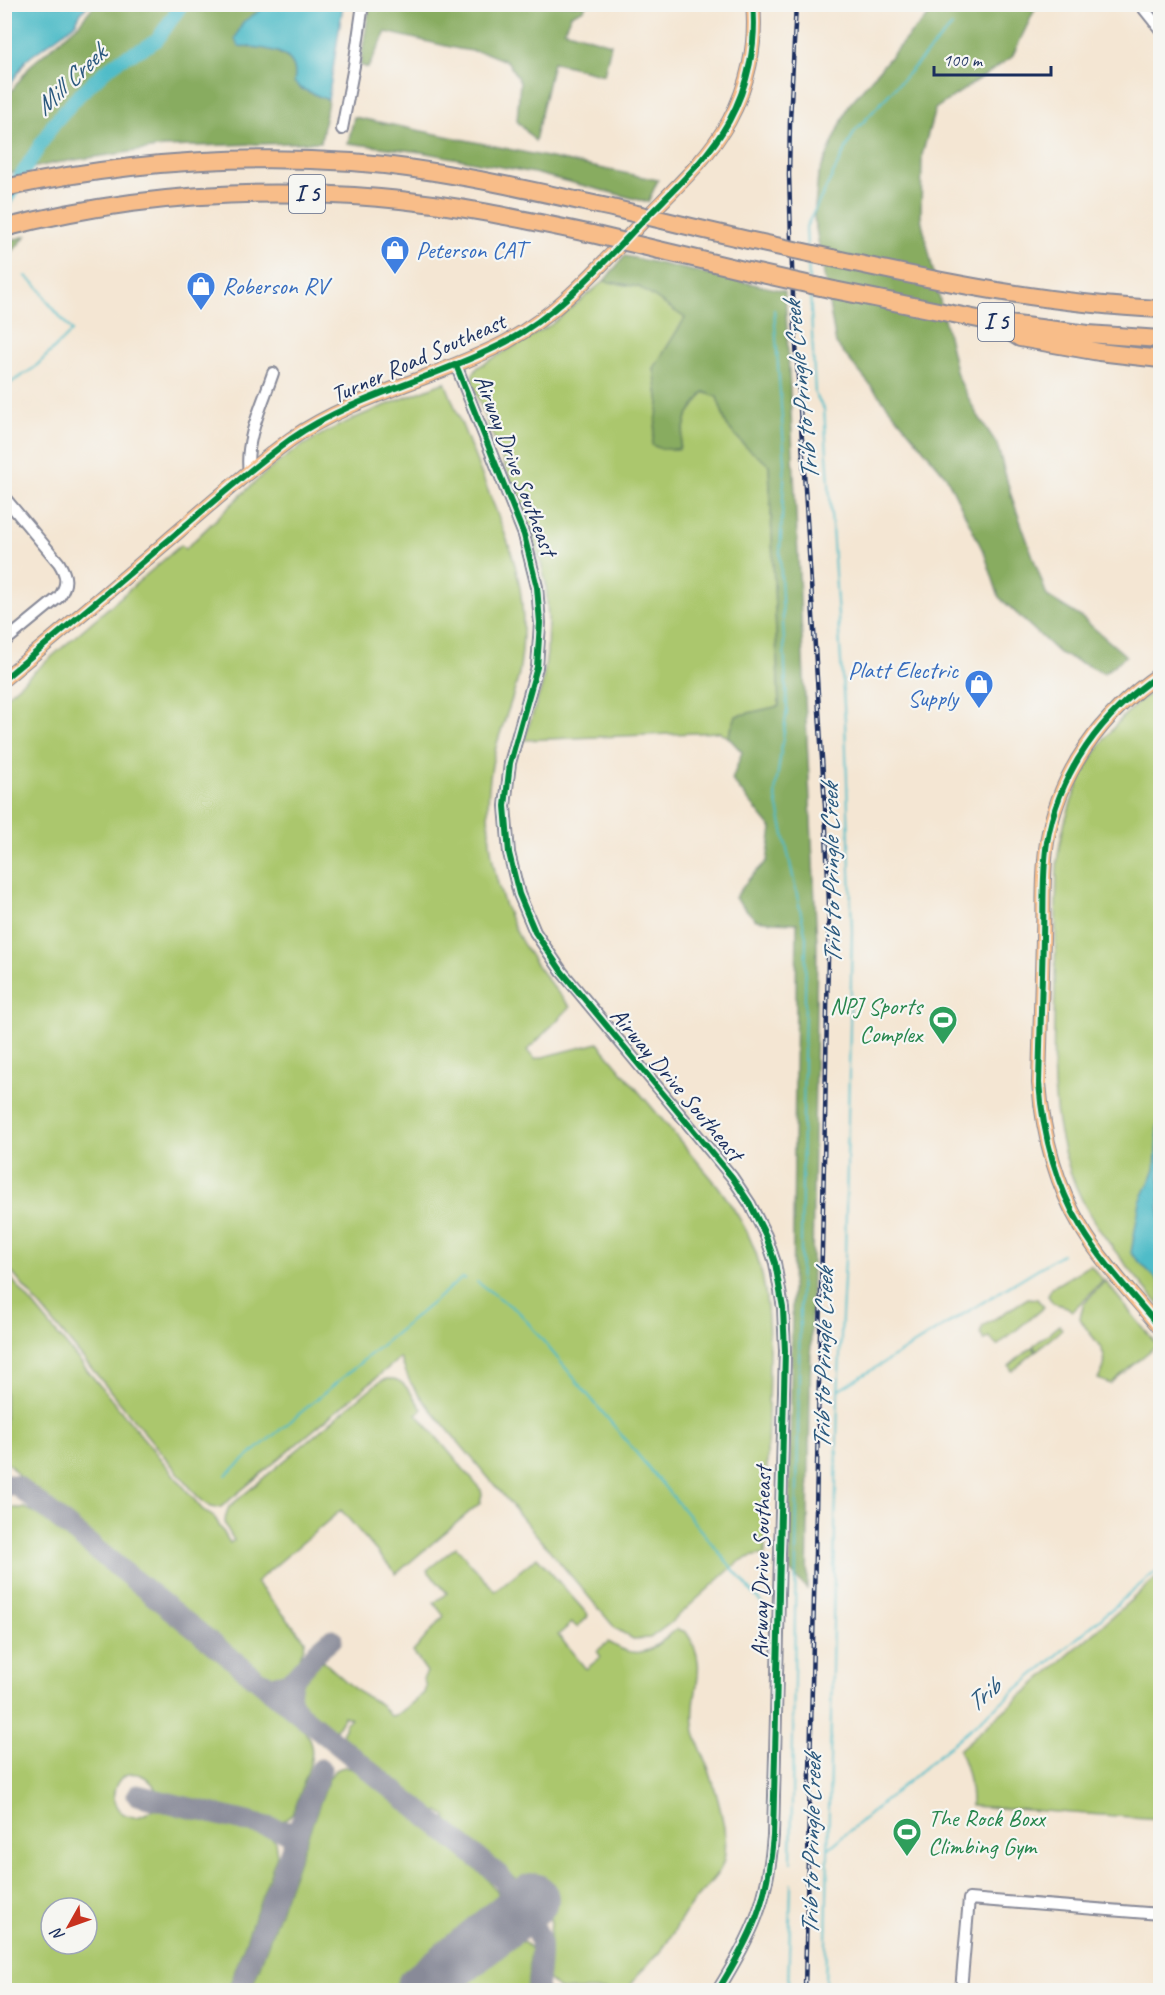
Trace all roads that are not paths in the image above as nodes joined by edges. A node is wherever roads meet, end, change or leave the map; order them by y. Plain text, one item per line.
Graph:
1 (363, 4) edge
2 (753, 4) edge
3 (1140, 4) edge
4 (1161, 30) edge
5 (342, 129) dead end
6 (4, 188) edge
7 (4, 228) edge
8 (1161, 298) edge
9 (1124, 305) junction
10 (1161, 309) edge
11 (993, 322) junction
12 (1161, 339) edge
13 (1161, 359) edge
14 (456, 365) junction
15 (273, 373) dead end
16 (249, 472) junction
17 (4, 497) edge
18 (4, 642) edge
19 (1161, 674) edge
20 (4, 679) edge
21 (1161, 1328) edge
22 (1161, 1914) edge
23 (718, 1990) edge
24 (961, 1990) edge

1 - 5 street
2 - 14 main road, Turner Road Southeast
3 - 4 street
6 - 9 highway, I 5, bridge
7 - 11 highway, I 5, bridge
8 - 9 highway
9 - 10 highway, I 5
11 - 12 highway, I 5
11 - 13 highway, I 5
14 - 16 main road, Turner Road Southeast
14 - 23 street, Airway Drive Southeast
15 - 16 street
16 - 20 main road, Turner Road Southeast
17 - 18 street
19 - 21 main road
22 - 24 street

